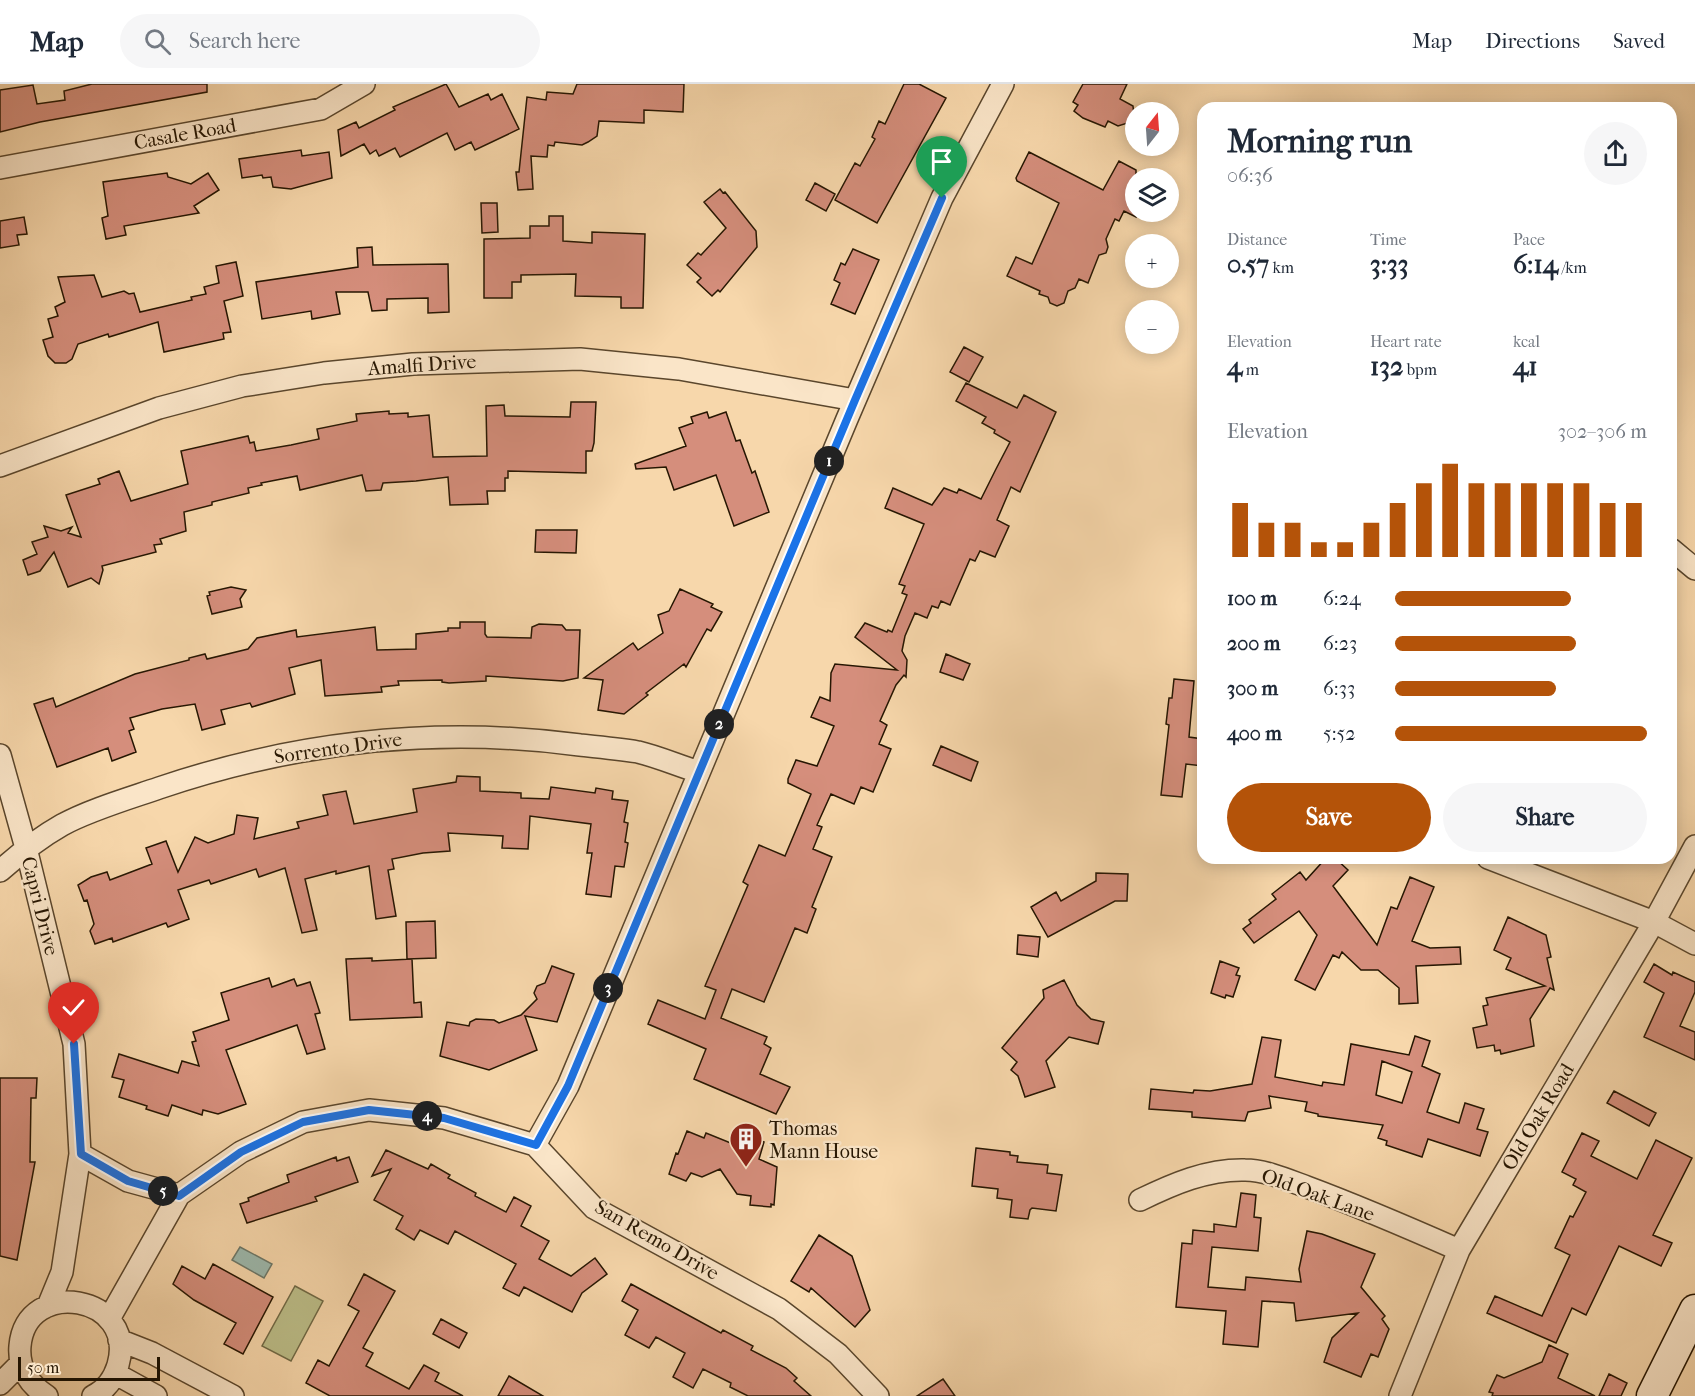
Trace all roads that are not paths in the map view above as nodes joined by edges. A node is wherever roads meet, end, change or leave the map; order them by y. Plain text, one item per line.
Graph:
1 (364, 84) edge
2 (1003, 84) edge
3 (0, 168) edge
4 (855, 400) junction
5 (0, 466) edge
6 (1677, 554) edge
7 (1695, 569) edge
8 (0, 755) edge
9 (699, 772) junction
10 (1695, 846) edge
11 (26, 848) junction
12 (1504, 864) edge
13 (0, 871) edge
14 (1654, 922) junction
15 (1695, 944) edge
16 (536, 1145) junction
17 (81, 1154) junction
18 (179, 1196) junction
19 (1140, 1200) dead end
20 (1460, 1250) junction
21 (48, 1306) junction
22 (1695, 1310) edge
23 (109, 1319) junction
24 (119, 1340) junction
25 (21, 1363) junction
26 (116, 1374) junction
27 (0, 1384) edge
28 (47, 1396) edge
29 (93, 1396) edge
30 (156, 1396) edge
31 (233, 1396) edge
32 (878, 1396) edge
33 (1400, 1396) edge
34 (1653, 1396) edge

1 - 3 street, Casale Road
2 - 4 street
4 - 5 street, Amalfi Drive
4 - 9 street
6 - 7 street
8 - 11 street, Capri Drive
9 - 11 street, Sorrento Drive
9 - 16 street
10 - 14 street, Old Oak Road
11 - 13 street, Sorrento Drive
11 - 17 street, Capri Drive
12 - 14 street
14 - 15 street
14 - 20 street, Old Oak Road
16 - 18 street
16 - 32 street, San Remo Drive
17 - 18 street
17 - 21 street, Capri Drive
18 - 23 street
19 - 20 street, Old Oak Lane
20 - 33 street, Old Oak Road
21 - 23 street
21 - 25 street
22 - 34 main road
23 - 24 street
24 - 26 street
24 - 31 street
25 - 27 street
25 - 28 street
26 - 29 street
26 - 30 street

